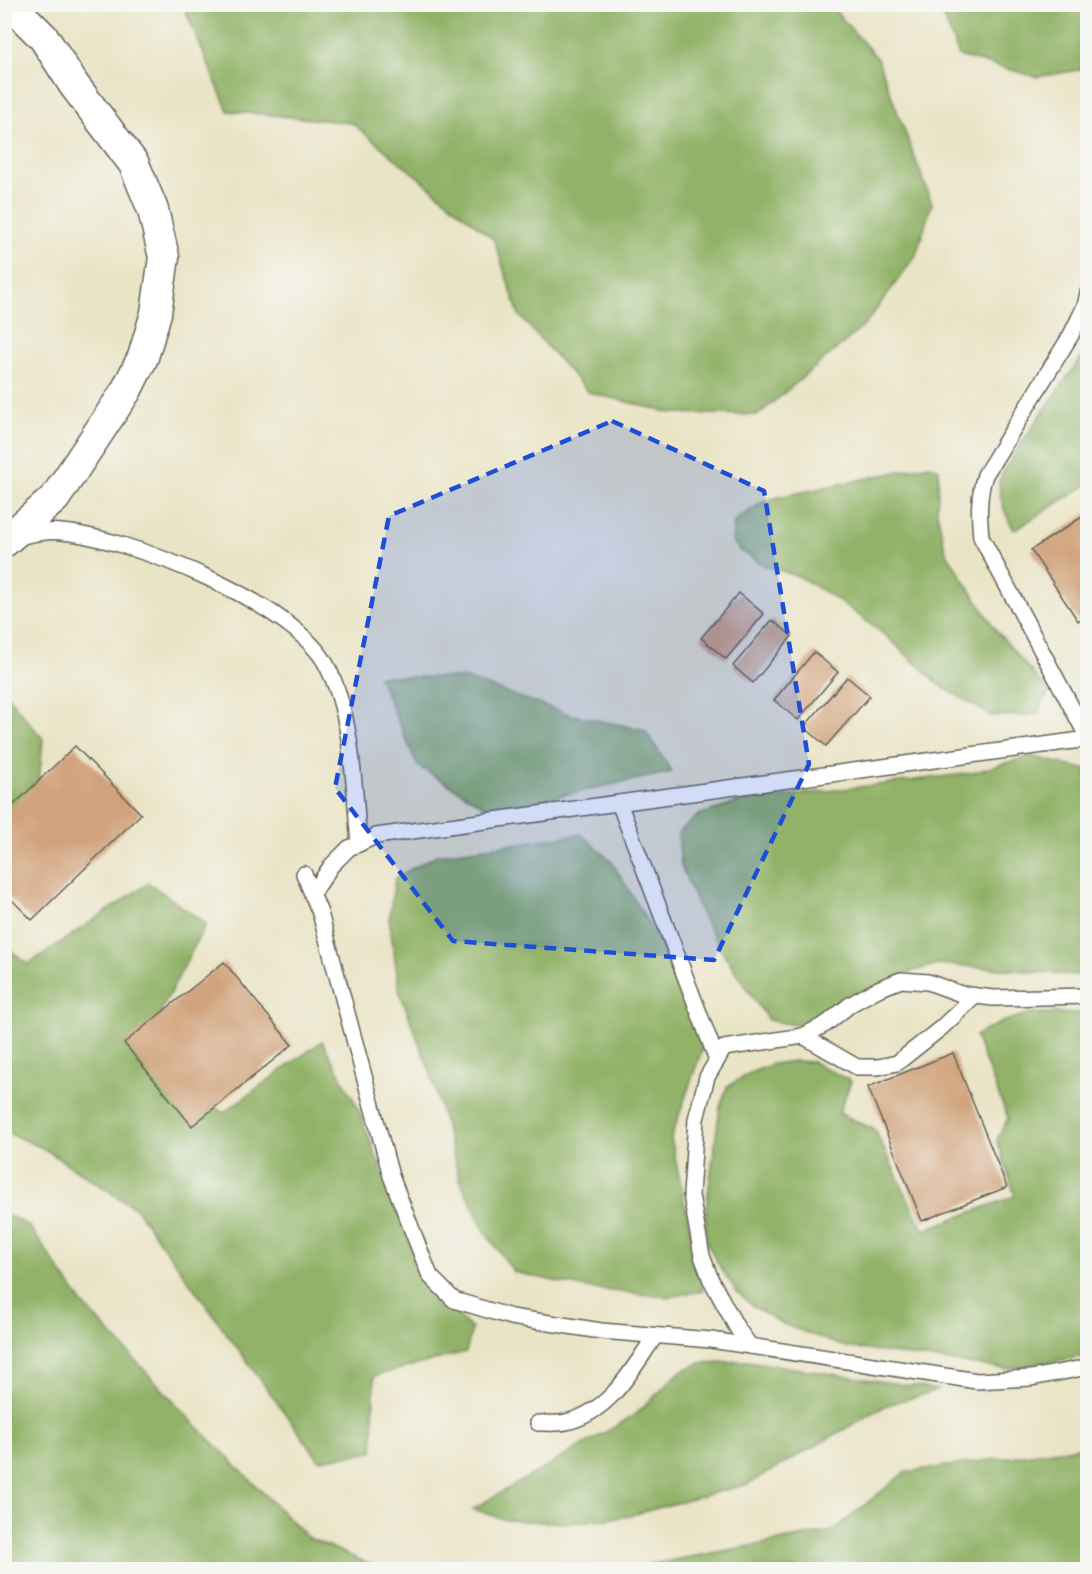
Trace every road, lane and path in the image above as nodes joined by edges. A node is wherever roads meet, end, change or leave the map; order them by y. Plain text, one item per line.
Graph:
1 (4, 6) edge
2 (1088, 293) edge
3 (8, 540) edge
4 (1088, 738) edge
5 (619, 803) junction
6 (359, 844) junction
7 (304, 874) dead end
8 (312, 895) junction
9 (975, 996) junction
10 (1088, 996) edge
11 (803, 1036) junction
12 (717, 1060) junction
13 (655, 1336) junction
14 (750, 1346) junction
15 (1088, 1366) edge
16 (538, 1423) dead end

1 - 3 street
2 - 4 lane
3 - 6 lane
4 - 5 lane
5 - 6 lane
5 - 12 lane
6 - 8 lane
7 - 8 lane
8 - 13 lane
9 - 10 lane
9 - 11 lane
9 - 11 lane
11 - 12 lane
12 - 14 lane
13 - 14 lane
13 - 16 lane
14 - 15 lane

